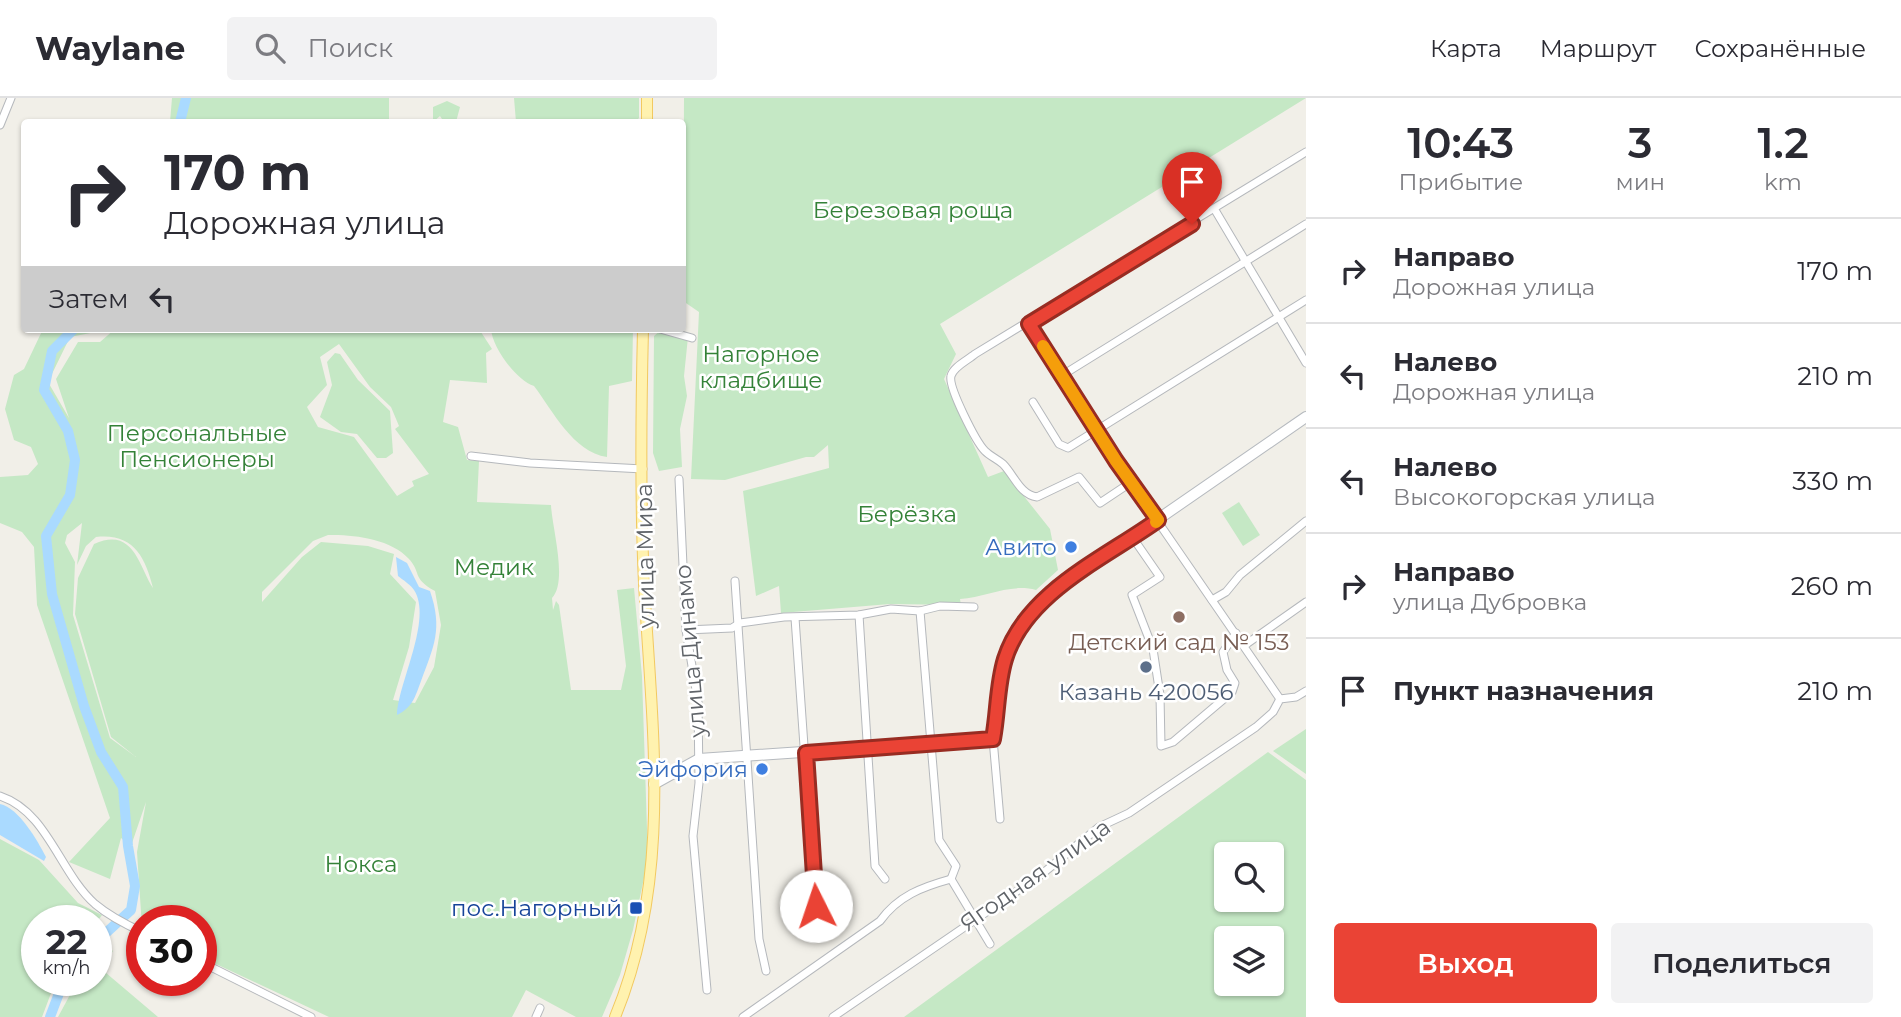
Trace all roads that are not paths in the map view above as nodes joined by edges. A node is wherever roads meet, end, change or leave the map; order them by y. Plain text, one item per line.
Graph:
1 (11, 98) edge
2 (647, 98) edge
3 (647, 119) edge
4 (0, 125) edge
5 (1306, 152) edge
6 (1215, 210) junction
7 (1306, 224) edge
8 (1244, 261) junction
9 (1306, 300) edge
10 (1278, 316) junction
11 (1029, 324) junction
12 (646, 333) edge
13 (674, 333) edge
14 (691, 338) dead end
15 (1306, 363) edge
16 (1061, 376) junction
17 (1033, 402) dead end
18 (1306, 418) edge
19 (1097, 428) junction
20 (471, 456) dead end
21 (643, 469) junction
22 (679, 479) dead end
23 (1133, 481) junction
24 (1158, 520) junction
25 (1306, 521) edge
26 (1133, 538) junction
27 (735, 581) dead end
28 (1212, 600) junction
29 (1306, 602) edge
30 (974, 607) dead end
31 (920, 611) junction
32 (859, 615) junction
33 (795, 618) junction
34 (737, 627) junction
35 (686, 630) junction
36 (1236, 633) junction
37 (1245, 645) junction
38 (1306, 691) edge
39 (1280, 699) junction
40 (993, 739) junction
41 (929, 745) junction
42 (867, 749) junction
43 (806, 753) junction
44 (745, 755) junction
45 (699, 760) junction
46 (654, 784) junction
47 (0, 796) edge
48 (1000, 819) dead end
49 (885, 879) dead end
50 (951, 879) junction
51 (975, 917) junction
52 (126, 923) edge
53 (817, 931) dead end
54 (990, 944) dead end
55 (217, 970) edge
56 (766, 971) dead end
57 (707, 990) dead end
58 (540, 1008) dead end
59 (617, 1016) edge
60 (311, 1017) edge
61 (536, 1017) edge
62 (743, 1017) edge
63 (833, 1017) edge

1 - 4 street
2 - 3 main road
5 - 6 street
6 - 8 street
6 - 11 street
7 - 8 street
8 - 10 street
8 - 16 street
9 - 10 street
10 - 15 street
10 - 19 street
11 - 16 street
11 - 23 street
12 - 21 main road, улица Мира
13 - 14 street
16 - 19 street
17 - 19 street
18 - 24 street
19 - 23 street
20 - 21 street
21 - 46 main road, улица Мира
22 - 35 street, улица Динамо
23 - 24 street
24 - 26 street
24 - 28 street
25 - 28 street
26 - 36 street
26 - 40 street
27 - 34 street
28 - 36 street
29 - 37 street
30 - 31 street
31 - 32 street
31 - 41 street
32 - 33 street
32 - 42 street
33 - 34 street
33 - 43 street
34 - 35 street
34 - 44 street
35 - 45 street, улица Динамо
36 - 37 street
37 - 39 street
38 - 39 street
39 - 51 street, Ягодная улица
40 - 41 street
40 - 48 street
41 - 42 street
41 - 50 street
42 - 43 street
42 - 49 street
43 - 44 street
43 - 53 street
44 - 45 street
44 - 56 street
45 - 46 street
45 - 57 street, улица Динамо
46 - 59 main road, улица Мира
47 - 52 street
50 - 51 street
50 - 62 street
51 - 54 street
51 - 63 street, Ягодная улица
55 - 60 street
58 - 61 street

